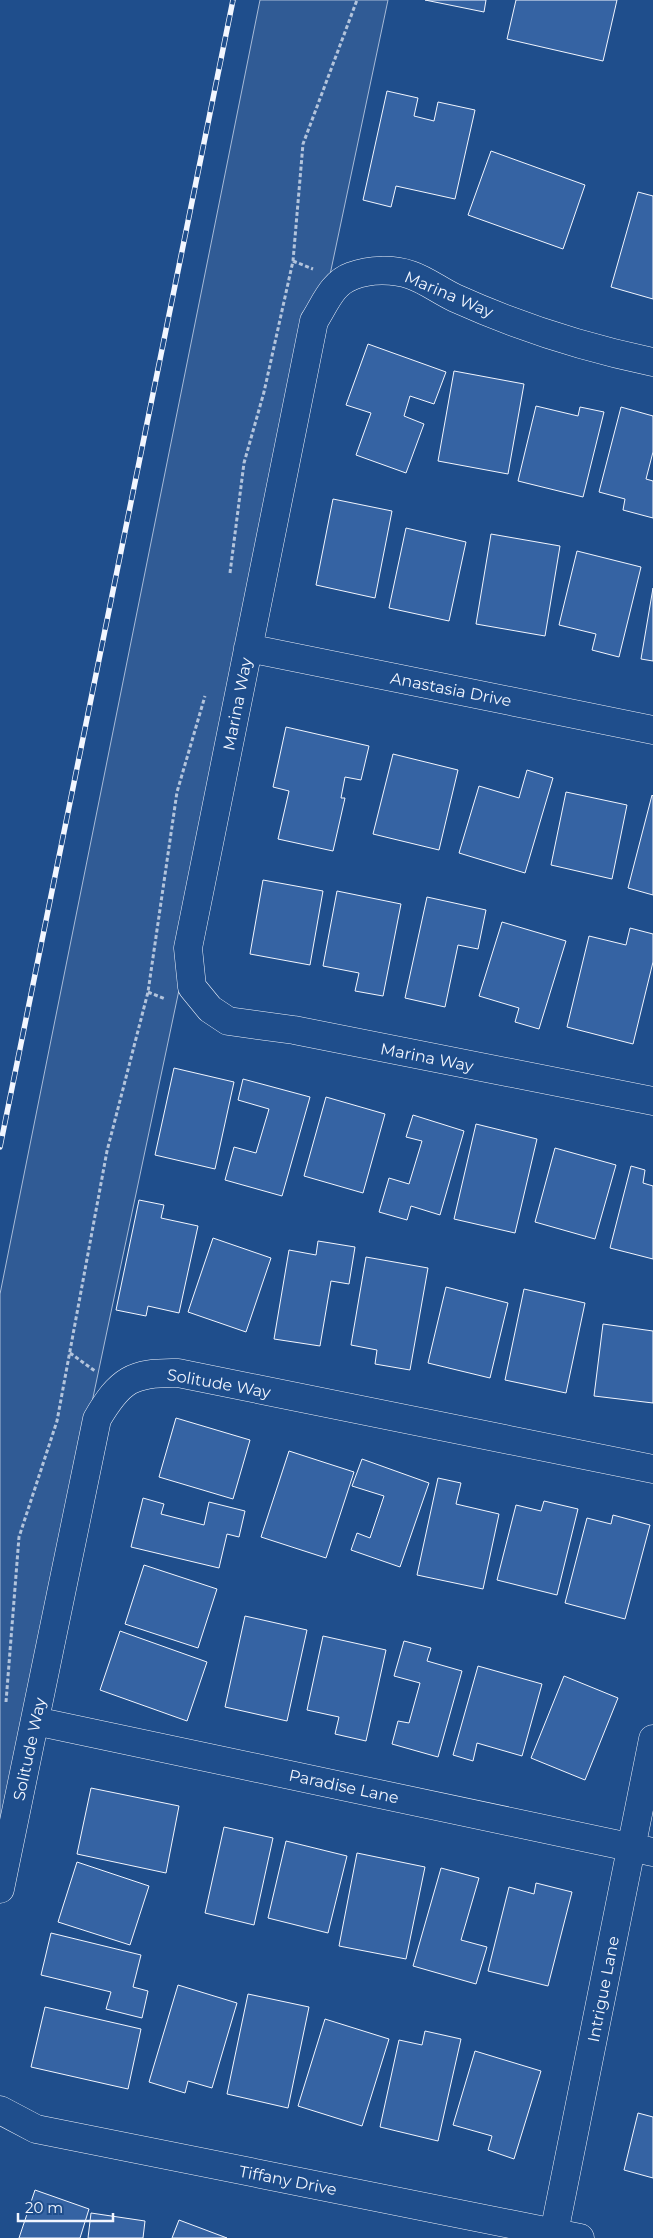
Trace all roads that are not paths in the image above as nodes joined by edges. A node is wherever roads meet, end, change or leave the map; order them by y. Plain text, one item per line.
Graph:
1 (653, 362) edge
2 (248, 648) junction
3 (653, 730) edge
4 (653, 1101) edge
5 (653, 1469) edge
6 (35, 1721) junction
7 (653, 1739) edge
8 (642, 1850) edge
9 (0, 1889) edge
10 (0, 2110) edge
11 (562, 2236) edge

1 - 2 street, Marina Way
2 - 3 street, Anastasia Drive
2 - 4 street, Marina Way
5 - 6 street, Solitude Way
6 - 8 street, Paradise Lane
6 - 9 street, Solitude Way
7 - 8 street, Intrigue Lane
8 - 11 street, Intrigue Lane
10 - 11 street, Tiffany Drive

